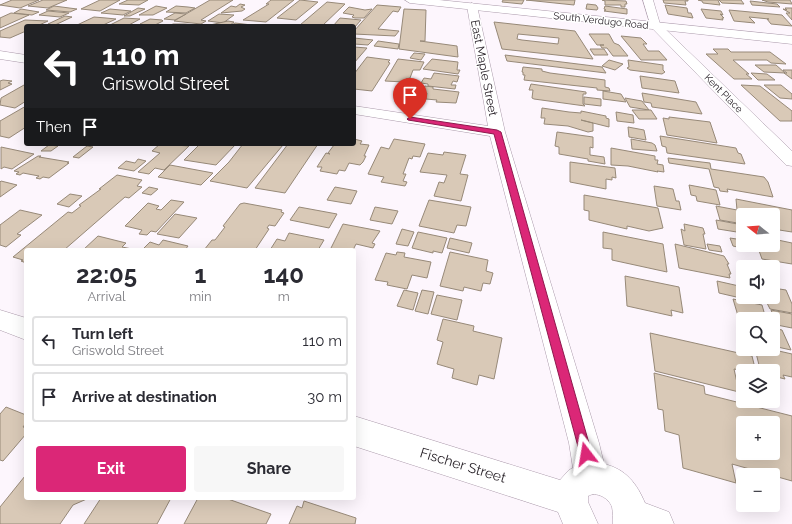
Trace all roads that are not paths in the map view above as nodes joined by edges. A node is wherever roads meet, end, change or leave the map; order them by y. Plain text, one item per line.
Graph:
1 (410, 0) edge
2 (648, 0) edge
3 (472, 6) junction
4 (655, 25) junction
5 (792, 40) edge
6 (0, 55) edge
7 (24, 59) edge
8 (356, 110) edge
9 (497, 132) junction
10 (792, 161) edge
11 (0, 320) edge
12 (24, 327) edge
13 (356, 432) edge
14 (581, 500) edge
15 (640, 521) edge

1 - 3 street, South Verdugo Road
2 - 4 street
3 - 4 street, South Verdugo Road
3 - 9 street, East Maple Street
4 - 5 street, South Verdugo Road
4 - 10 street, Kent Place
6 - 7 street
8 - 9 street
9 - 14 street, East Maple Street
11 - 12 street
13 - 14 street, Fischer Street
14 - 15 street, Fischer Street

